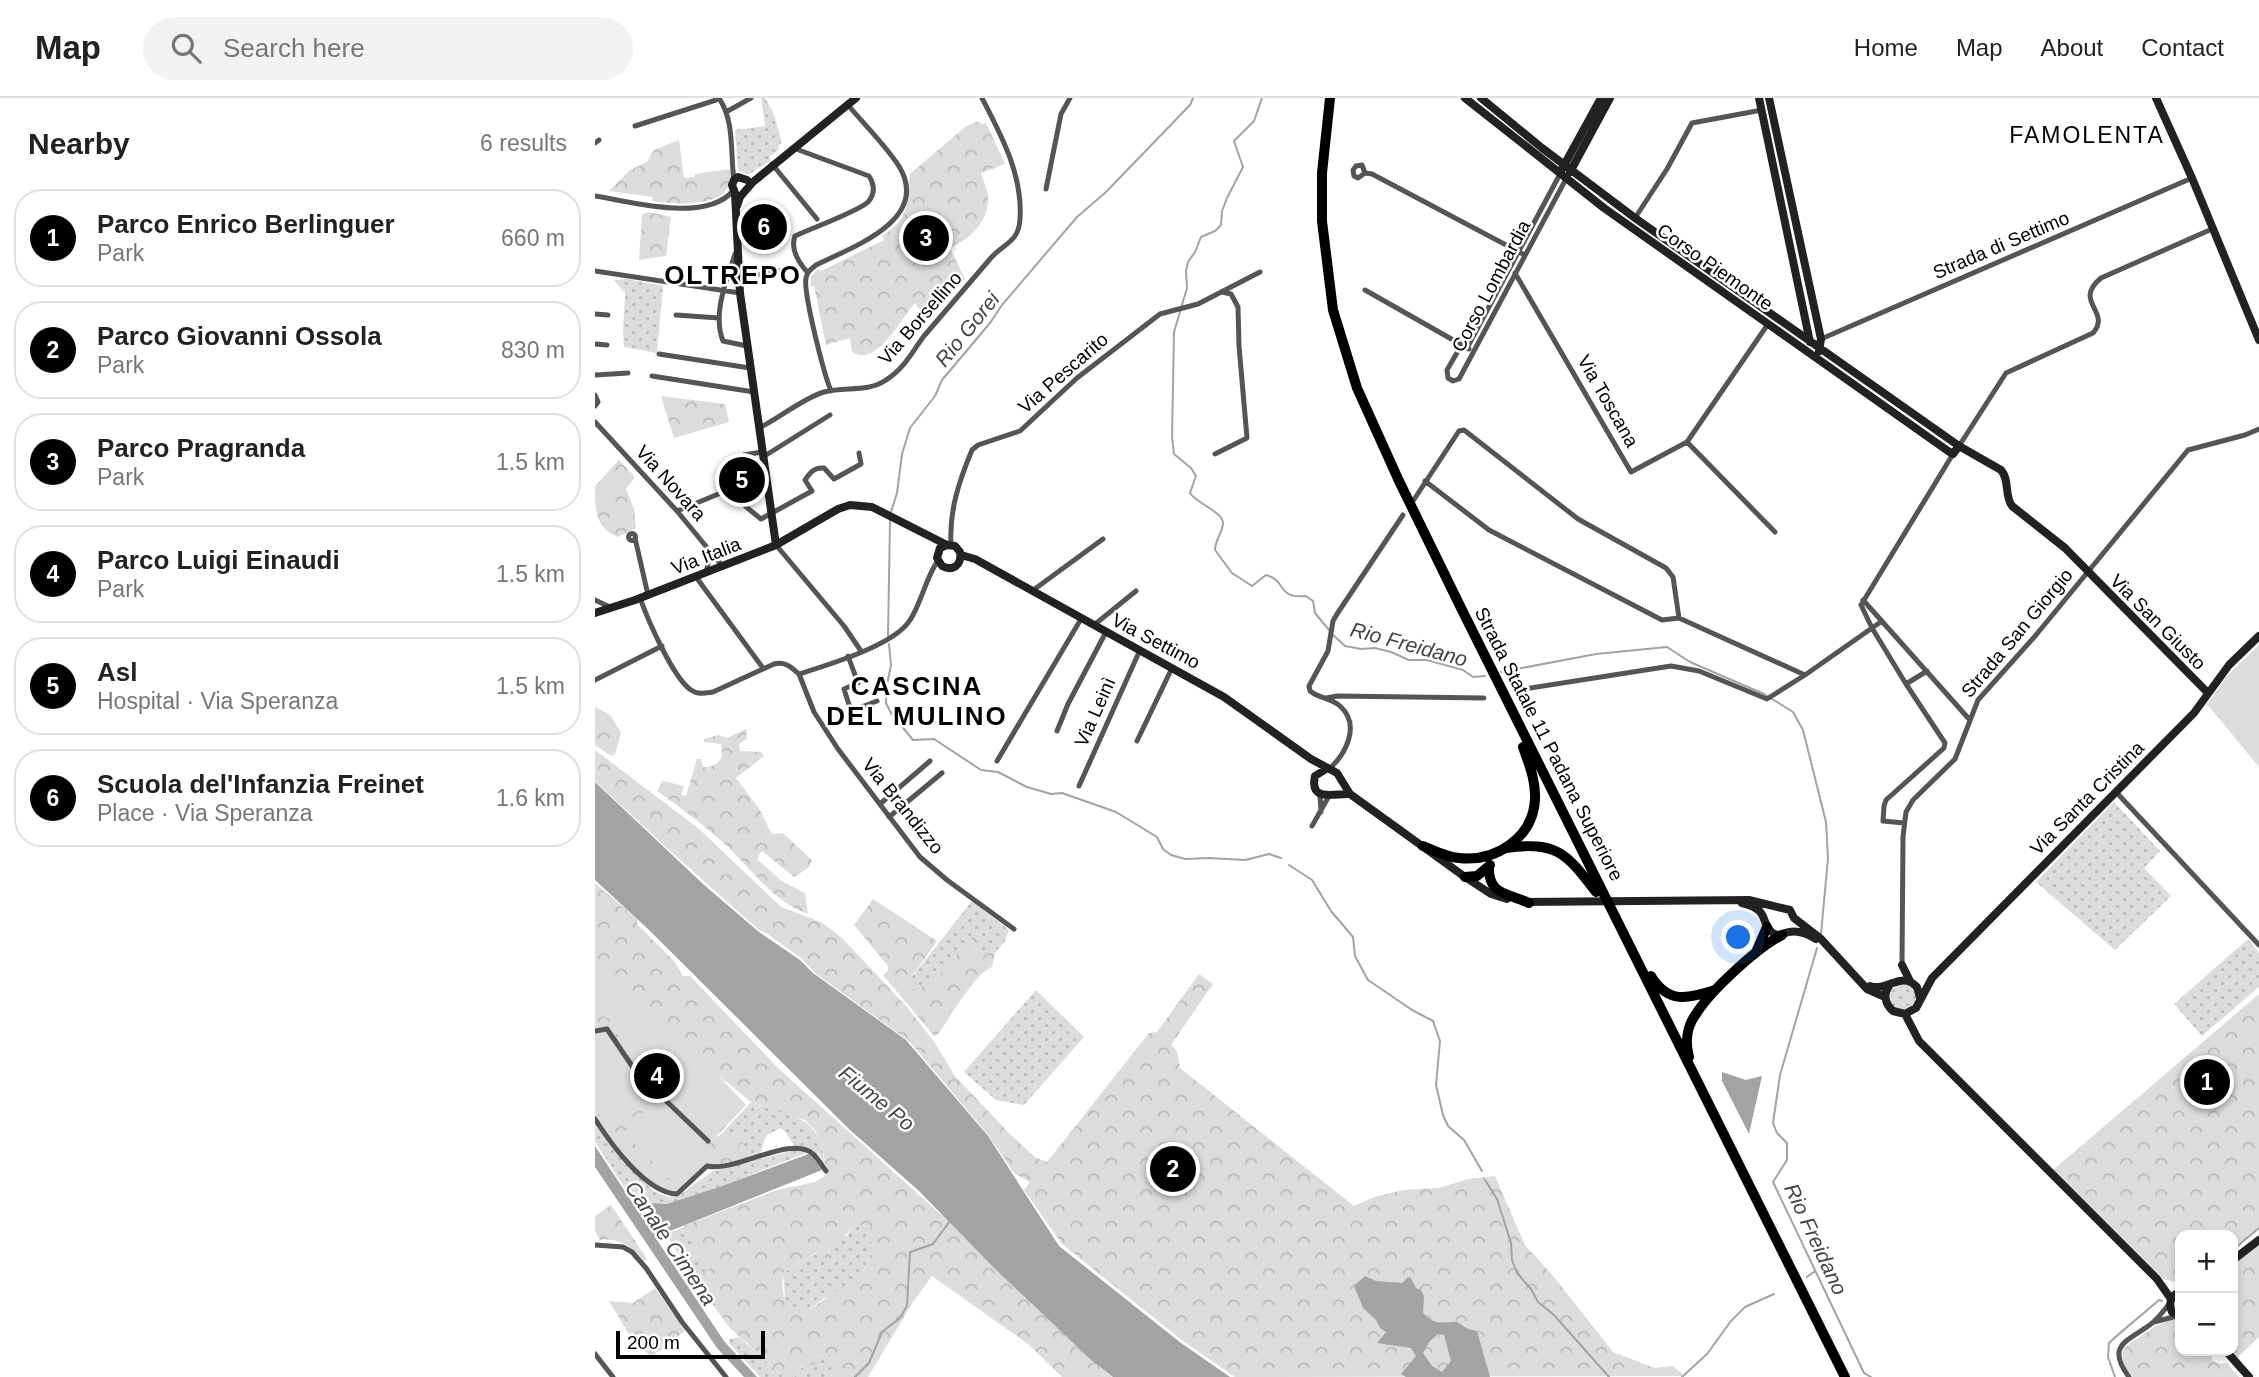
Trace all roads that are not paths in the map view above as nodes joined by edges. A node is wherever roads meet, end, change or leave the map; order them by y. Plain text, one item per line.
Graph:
1 (719, 98) edge
2 (751, 98) edge
3 (856, 98) edge
4 (982, 98) edge
5 (1070, 98) edge
6 (1324, 98) edge
7 (1330, 98) edge
8 (1465, 98) edge
9 (1481, 98) edge
10 (1601, 98) edge
11 (1610, 98) edge
12 (1759, 98) edge
13 (1769, 98) edge
14 (2156, 98) edge
15 (848, 101) edge
16 (1762, 110) junction
17 (726, 112) junction
18 (1501, 114) junction
19 (1495, 121) junction
20 (635, 126) dead end
21 (796, 149) junction
22 (1775, 153) junction
23 (773, 165) junction
24 (1568, 167) junction
25 (1365, 173) dead end
26 (1563, 176) junction
27 (735, 177) junction
28 (2192, 178) junction
29 (741, 189) junction
30 (1045, 189) dead end
31 (595, 196) edge
32 (1635, 218) junction
33 (817, 219) dead end
34 (1646, 225) junction
35 (2212, 229) junction
36 (1640, 234) junction
37 (1673, 244) junction
38 (737, 247) junction
39 (1518, 251) junction
40 (1668, 253) junction
41 (1525, 255) junction
42 (1509, 269) junction
43 (785, 270) dead end
44 (595, 271) edge
45 (1260, 272) dead end
46 (808, 273) junction
47 (1516, 273) junction
48 (739, 278) junction
49 (1803, 279) junction
50 (1365, 290) dead end
51 (723, 292) junction
52 (1222, 292) junction
53 (740, 293) junction
54 (595, 314) edge
55 (608, 315) dead end
56 (676, 315) dead end
57 (1774, 315) junction
58 (719, 318) junction
59 (1769, 324) junction
60 (1810, 340) junction
61 (2259, 340) edge
62 (1820, 343) junction
63 (595, 344) edge
64 (607, 345) dead end
65 (747, 346) junction
66 (1467, 348) junction
67 (1473, 352) junction
68 (659, 354) dead end
69 (1813, 355) junction
70 (750, 368) junction
71 (628, 373) dead end
72 (595, 375) edge
73 (652, 376) dead end
74 (831, 391) junction
75 (754, 392) junction
76 (595, 395) edge
77 (595, 407) edge
78 (830, 415) dead end
79 (1915, 415) junction
80 (595, 422) edge
81 (1909, 423) junction
82 (759, 428) junction
83 (2259, 429) edge
84 (1687, 442) junction
85 (1959, 446) junction
86 (859, 453) dead end
87 (762, 454) junction
88 (1216, 454) dead end
89 (1954, 454) junction
90 (1425, 481) junction
91 (733, 488) junction
92 (1413, 501) dead end
93 (677, 511) junction
94 (771, 514) junction
95 (1403, 515) dead end
96 (1775, 532) dead end
97 (635, 538) dead end
98 (1103, 539) dead end
99 (776, 545) junction
100 (953, 550) junction
101 (711, 552) junction
102 (940, 564) junction
103 (723, 566) junction
104 (2087, 572) junction
105 (706, 573) junction
106 (696, 577) junction
107 (1032, 591) junction
108 (1136, 591) dead end
109 (644, 597) junction
110 (595, 600) edge
111 (1863, 600) junction
112 (613, 608) junction
113 (596, 610) edge
114 (1679, 618) junction
115 (1081, 619) junction
116 (1882, 621) junction
117 (1094, 625) junction
118 (1872, 628) junction
119 (1106, 632) junction
120 (2259, 636) edge
121 (663, 646) junction
122 (1140, 650) junction
123 (861, 651) junction
124 (848, 656) junction
125 (1172, 667) junction
126 (763, 668) junction
127 (1927, 671) junction
128 (799, 674) junction
129 (1805, 675) junction
130 (595, 680) edge
131 (1906, 684) junction
132 (1518, 690) dead end
133 (2208, 693) junction
134 (1341, 696) junction
135 (1326, 698) junction
136 (1484, 698) dead end
137 (877, 701) dead end
138 (1338, 705) junction
139 (1969, 719) junction
140 (1057, 731) dead end
141 (1137, 741) dead end
142 (1523, 747) junction
143 (1341, 758) junction
144 (930, 761) dead end
145 (997, 761) dead end
146 (1324, 770) junction
147 (941, 774) dead end
148 (1341, 779) junction
149 (1079, 786) dead end
150 (2116, 792) junction
151 (1328, 794) junction
152 (1350, 794) junction
153 (880, 804) junction
154 (889, 817) junction
155 (1904, 823) junction
156 (1312, 827) dead end
157 (1423, 846) junction
158 (1503, 850) junction
159 (1489, 867) junction
160 (1465, 877) junction
161 (1596, 892) junction
162 (1730, 901) junction
163 (1529, 902) junction
164 (1777, 906) junction
165 (1794, 918) junction
166 (1766, 923) junction
167 (1014, 929) dead end
168 (1785, 933) junction
169 (1628, 941) junction
170 (2259, 945) edge
171 (1827, 947) junction
172 (1754, 955) junction
173 (1902, 965) junction
174 (1932, 978) junction
175 (1897, 980) junction
176 (1912, 983) junction
177 (1864, 984) junction
178 (1889, 986) junction
179 (1718, 989) junction
180 (1885, 997) junction
181 (1920, 998) junction
182 (1916, 1008) junction
183 (1905, 1014) junction
184 (595, 1031) edge
185 (1919, 1041) junction
186 (1699, 1082) junction
187 (595, 1119) edge
188 (708, 1141) dead end
189 (826, 1171) dead end
190 (2259, 1240) edge
191 (595, 1245) edge
192 (2238, 1256) edge
193 (2157, 1279) junction
194 (2175, 1289) edge
195 (2179, 1293) edge
196 (2171, 1301) junction
197 (2175, 1313) edge
198 (2175, 1317) edge
199 (2154, 1322) junction
200 (595, 1354) edge
201 (2230, 1356) edge
202 (613, 1377) edge
203 (726, 1377) edge
204 (1839, 1377) edge
205 (1845, 1377) edge
206 (2129, 1377) edge
207 (2249, 1377) edge

1 - 17 street
1 - 20 street
2 - 17 street
3 - 15 street
4 - 74 street, Via Borsellino
5 - 30 street
6 - 142 highway, Strada Statale 11 Padana Superiore
7 - 169 highway, Strada Statale 11 Padana Superiore
8 - 19 street, Corso Piemonte
9 - 18 street, Corso Piemonte
10 - 24 street, Corso Lombardia
11 - 24 street, Corso Lombardia
12 - 16 street
13 - 22 street
14 - 28 street
15 - 21 street
15 - 23 street
15 - 46 street
16 - 22 street
16 - 32 street
17 - 27 street
18 - 19 street
18 - 24 street, Corso Piemonte
19 - 26 street, Corso Piemonte
21 - 23 street
21 - 46 street
22 - 49 street
23 - 29 street
23 - 33 street
24 - 26 street, Corso Lombardia
24 - 32 street, Corso Piemonte
25 - 39 street
26 - 36 street, Corso Piemonte
26 - 39 street, Corso Lombardia
26 - 41 street, Corso Lombardia
27 - 29 street
27 - 29 street
28 - 35 street
28 - 62 street, Strada di Settimo
29 - 31 street
29 - 38 street
32 - 34 street, Corso Piemonte
34 - 36 street
34 - 37 street, Corso Piemonte
35 - 61 street
35 - 85 street
36 - 40 street, Corso Piemonte
37 - 40 street
37 - 57 street, Corso Piemonte
38 - 48 street
38 - 51 street
39 - 41 street
39 - 42 street, Corso Lombardia
40 - 59 street, Corso Piemonte
41 - 47 street, Corso Lombardia
42 - 47 street
42 - 66 street, Corso Lombardia
43 - 48 street
44 - 51 street
45 - 52 street, Via Pescarito
46 - 74 street
47 - 67 street, Corso Lombardia
47 - 84 street, Via Toscana
48 - 53 street
49 - 60 street
49 - 62 street
50 - 66 street
51 - 53 street
51 - 58 street
52 - 88 street
52 - 100 street, Via Pescarito
53 - 65 street
54 - 55 street
56 - 58 street
57 - 59 street, Via Toscana
57 - 60 street, Corso Piemonte
58 - 65 street
59 - 69 street, Corso Piemonte
59 - 84 street, Via Toscana
60 - 62 street, Corso Piemonte
60 - 69 street
62 - 69 street
62 - 79 street, Corso Piemonte
63 - 64 street
65 - 70 street
66 - 67 street
66 - 67 street, Corso Lombardia
68 - 70 street
69 - 81 street, Corso Piemonte
70 - 75 street
71 - 72 street
73 - 75 street
74 - 82 street, Via Borsellino
75 - 82 street
76 - 77 street
78 - 87 street
79 - 81 street
79 - 85 street, Corso Piemonte
80 - 93 street, Via Novara
81 - 89 street, Corso Piemonte
82 - 87 street
83 - 104 street, Strada San Giorgio
84 - 96 street
85 - 89 street
85 - 104 street, Via San Giusto
86 - 94 street
87 - 91 street
87 - 94 street
89 - 111 street
90 - 92 street
90 - 114 street
90 - 114 street
91 - 93 street
91 - 94 street
93 - 101 street, Via Novara
94 - 99 street
95 - 135 street
97 - 109 street, Via Italia
98 - 107 street
99 - 100 street, Via Italia
99 - 103 street, Via Italia
99 - 123 street
100 - 102 street
100 - 102 street, Via Settimo
100 - 107 street, Via Settimo
101 - 103 street, Via Novara
101 - 105 street
102 - 123 street
103 - 105 street, Via Italia
104 - 133 street, Via San Giusto
104 - 139 street, Strada San Giorgio
105 - 106 street, Via Italia
106 - 109 street, Via Italia
106 - 126 street
107 - 115 street, Via Settimo
108 - 117 street
109 - 112 street
109 - 121 street
110 - 112 street
111 - 116 street
111 - 118 street
112 - 113 street
114 - 129 street
115 - 117 street, Via Settimo
115 - 145 street
116 - 118 street
116 - 127 street
117 - 119 street, Via Settimo
118 - 129 street
118 - 131 street
119 - 122 street, Via Settimo
119 - 140 street
120 - 133 street, Via Santa Cristina
121 - 126 street
121 - 130 street
122 - 125 street, Via Settimo
122 - 149 street, Via Leinì
123 - 124 street
124 - 128 street
124 - 137 street
125 - 141 street
125 - 146 street, Via Settimo
126 - 128 street
127 - 131 street
127 - 139 street
128 - 153 street, Via Brandizzo
129 - 132 street
131 - 155 street
133 - 150 street, Via Santa Cristina
134 - 135 street
134 - 136 street
134 - 138 street
135 - 138 street
138 - 143 street
139 - 155 street, Strada San Giorgio
142 - 158 highway
142 - 161 highway, Strada Statale 11 Padana Superiore
143 - 146 street
143 - 148 street
144 - 153 street
146 - 148 street, Via Settimo
146 - 151 street
147 - 154 street
148 - 151 street
148 - 152 street
150 - 170 street
150 - 174 street, Via Santa Cristina
151 - 152 street
151 - 156 street
152 - 157 street
153 - 154 street, Via Brandizzo
154 - 167 street, Via Brandizzo
155 - 173 street, Strada San Giorgio
157 - 158 highway
157 - 160 street
158 - 159 highway
158 - 161 highway
159 - 160 highway
159 - 163 highway
160 - 163 street
161 - 204 highway, Strada Statale 11 Padana Superiore
162 - 163 street
162 - 164 street
162 - 166 street
164 - 165 street
164 - 166 street
165 - 168 street
165 - 171 street
166 - 168 street
166 - 172 highway
168 - 171 street
168 - 172 highway
169 - 179 highway
169 - 186 highway, Strada Statale 11 Padana Superiore
171 - 177 street
172 - 179 highway
173 - 175 street, Strada San Giorgio
173 - 176 street, Strada San Giorgio
174 - 176 street, Via Santa Cristina
174 - 181 street, Via Santa Cristina
175 - 176 street
175 - 178 street
176 - 181 street
177 - 178 street
177 - 180 street
178 - 180 street
179 - 186 highway
180 - 183 street
181 - 182 street
182 - 183 street
182 - 185 street
183 - 185 street
184 - 188 street
185 - 193 street
186 - 205 highway, Strada Statale 11 Padana Superiore
187 - 189 street
190 - 192 street
191 - 203 street
193 - 194 street
193 - 196 street
195 - 196 street
196 - 197 street
196 - 199 street
198 - 199 street
199 - 206 street
200 - 202 street
201 - 207 street

